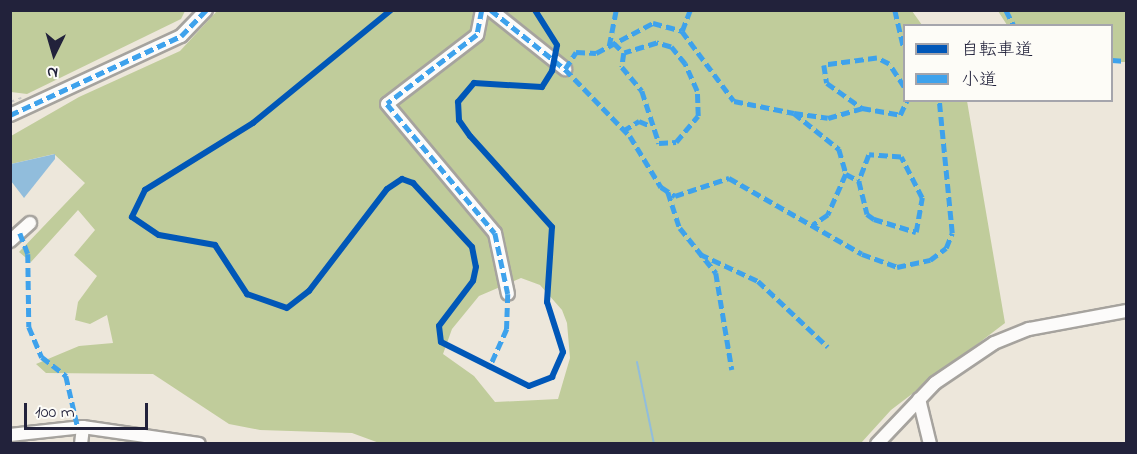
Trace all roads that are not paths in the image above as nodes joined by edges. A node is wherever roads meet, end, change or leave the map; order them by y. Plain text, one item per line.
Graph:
1 (206, 10) edge
2 (482, 10) edge
3 (491, 10) edge
4 (563, 68) dead end
5 (10, 115) edge
6 (30, 223) dead end
7 (10, 242) edge
8 (508, 294) dead end
9 (1126, 311) edge
10 (919, 399) junction
11 (83, 427) junction
12 (10, 435) edge
13 (81, 444) edge
14 (199, 444) edge
15 (877, 444) edge
16 (930, 444) edge

1 - 5 street
2 - 8 street
3 - 4 street
6 - 7 street
9 - 10 street
10 - 15 street
10 - 16 street
11 - 12 street
11 - 13 street
11 - 14 street

